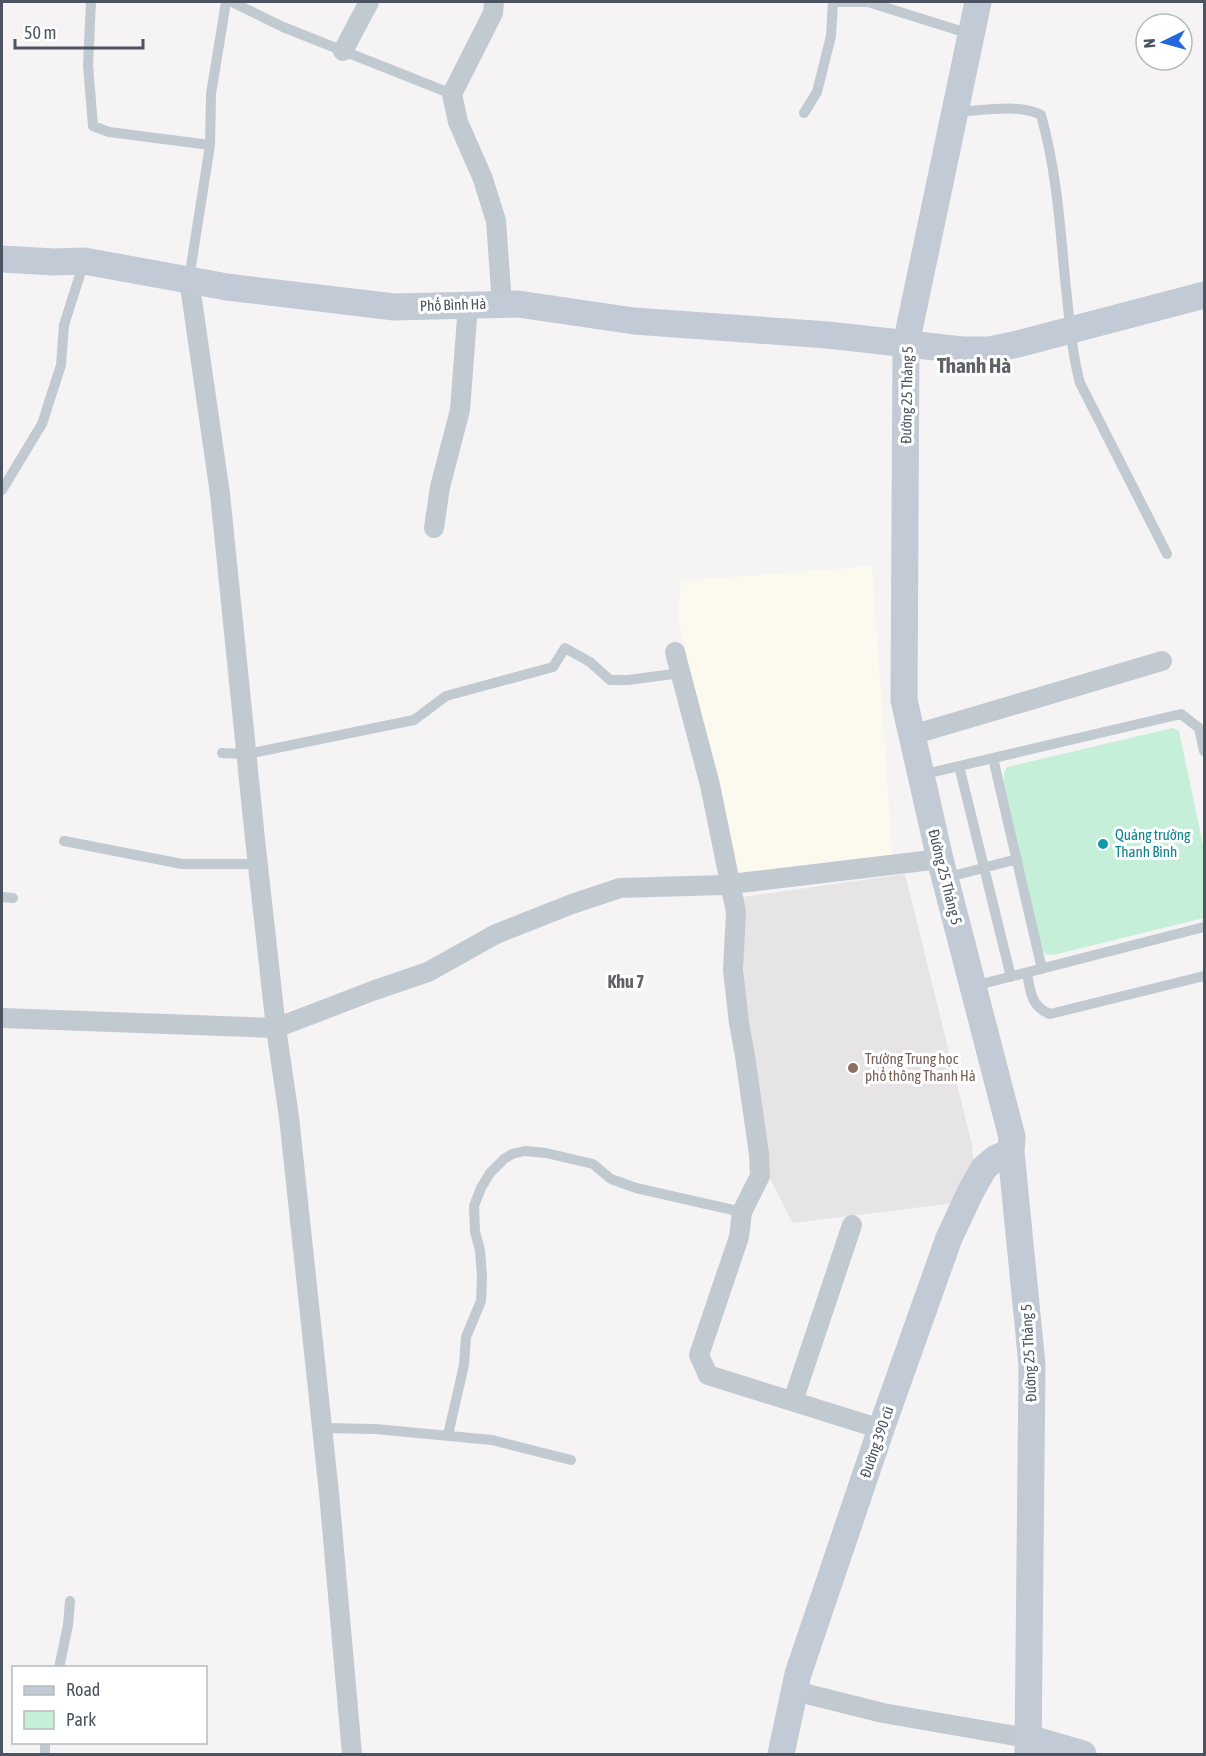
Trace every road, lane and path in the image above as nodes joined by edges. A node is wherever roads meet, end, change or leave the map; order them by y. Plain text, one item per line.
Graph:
1 (91, 2) edge
2 (226, 2) edge
3 (232, 2) edge
4 (369, 2) edge
5 (494, 2) edge
6 (978, 2) edge
7 (884, 4) edge
8 (971, 34) junction
9 (343, 51) junction
10 (452, 94) junction
11 (954, 112) junction
12 (804, 113) dead end
13 (210, 145) junction
14 (2, 259) edge
15 (84, 261) junction
16 (189, 279) junction
17 (1204, 295) edge
18 (502, 304) junction
19 (468, 305) junction
20 (1070, 331) junction
21 (906, 344) junction
22 (2, 490) edge
23 (434, 528) dead end
24 (1167, 554) dead end
25 (675, 652) dead end
26 (1162, 661) dead end
27 (681, 673) junction
28 (912, 735) junction
29 (1204, 751) edge
30 (222, 753) dead end
31 (247, 754) junction
32 (993, 758) junction
33 (959, 766) junction
34 (921, 775) junction
35 (64, 841) dead end
36 (1017, 859) junction
37 (258, 864) junction
38 (942, 868) junction
39 (984, 868) junction
40 (731, 884) junction
41 (2, 897) edge
42 (13, 898) dead end
43 (1204, 927) edge
44 (1042, 969) junction
45 (1027, 973) junction
46 (1204, 976) edge
47 (1011, 977) junction
48 (973, 986) junction
49 (2, 1018) edge
50 (276, 1028) junction
51 (1011, 1152) junction
52 (742, 1212) junction
53 (852, 1226) dead end
54 (793, 1401) junction
55 (322, 1428) junction
56 (881, 1429) junction
57 (448, 1435) junction
58 (571, 1460) dead end
59 (70, 1601) dead end
60 (59, 1666) edge
61 (795, 1691) junction
62 (1028, 1746) edge
63 (352, 1755) edge
64 (782, 1755) edge
65 (1083, 1755) edge

1 - 13 lane
2 - 13 lane
3 - 9 lane
4 - 9 street
5 - 10 street
6 - 8 main road, Đường 25 Tháng 5
7 - 8 lane
7 - 12 lane
8 - 11 main road, Đường 25 Tháng 5
9 - 10 lane
10 - 18 street
11 - 20 lane
11 - 21 main road, Đường 25 Tháng 5
13 - 16 lane
14 - 15 main road, Phố Bình Hà
15 - 16 main road, Phố Bình Hà
15 - 22 lane
16 - 19 main road, Phố Bình Hà
16 - 31 street
17 - 20 main road, Phố Bình Hà
18 - 19 main road, Phố Bình Hà
18 - 21 main road, Phố Bình Hà
19 - 23 street
20 - 21 main road, Phố Bình Hà
20 - 24 lane
21 - 28 main road, Đường 25 Tháng 5
25 - 27 street
26 - 28 street
27 - 31 lane
27 - 40 street
28 - 34 main road, Đường 25 Tháng 5
29 - 32 lane
30 - 31 lane
31 - 37 street
32 - 33 lane
32 - 36 lane
33 - 34 lane
33 - 39 lane
34 - 38 main road, Đường 25 Tháng 5
35 - 37 lane
36 - 39 lane
36 - 44 lane
37 - 50 street
38 - 39 lane
38 - 40 street
38 - 48 main road, Đường 25 Tháng 5
39 - 47 lane
40 - 50 street
40 - 52 street
41 - 42 lane
43 - 44 lane
44 - 45 lane
45 - 46 lane
45 - 47 lane
47 - 48 lane
48 - 51 main road, Đường 25 Tháng 5
49 - 50 street
50 - 55 street
51 - 56 main road, Đường 390 cũ
51 - 62 main road, Đường 25 Tháng 5
52 - 54 street
52 - 57 lane
53 - 54 street
54 - 56 street
55 - 57 lane
55 - 63 street
56 - 61 main road, Đường 390 cũ
57 - 58 lane
59 - 60 lane
61 - 62 street
61 - 64 main road, Đường 390 cũ
62 - 65 main road

